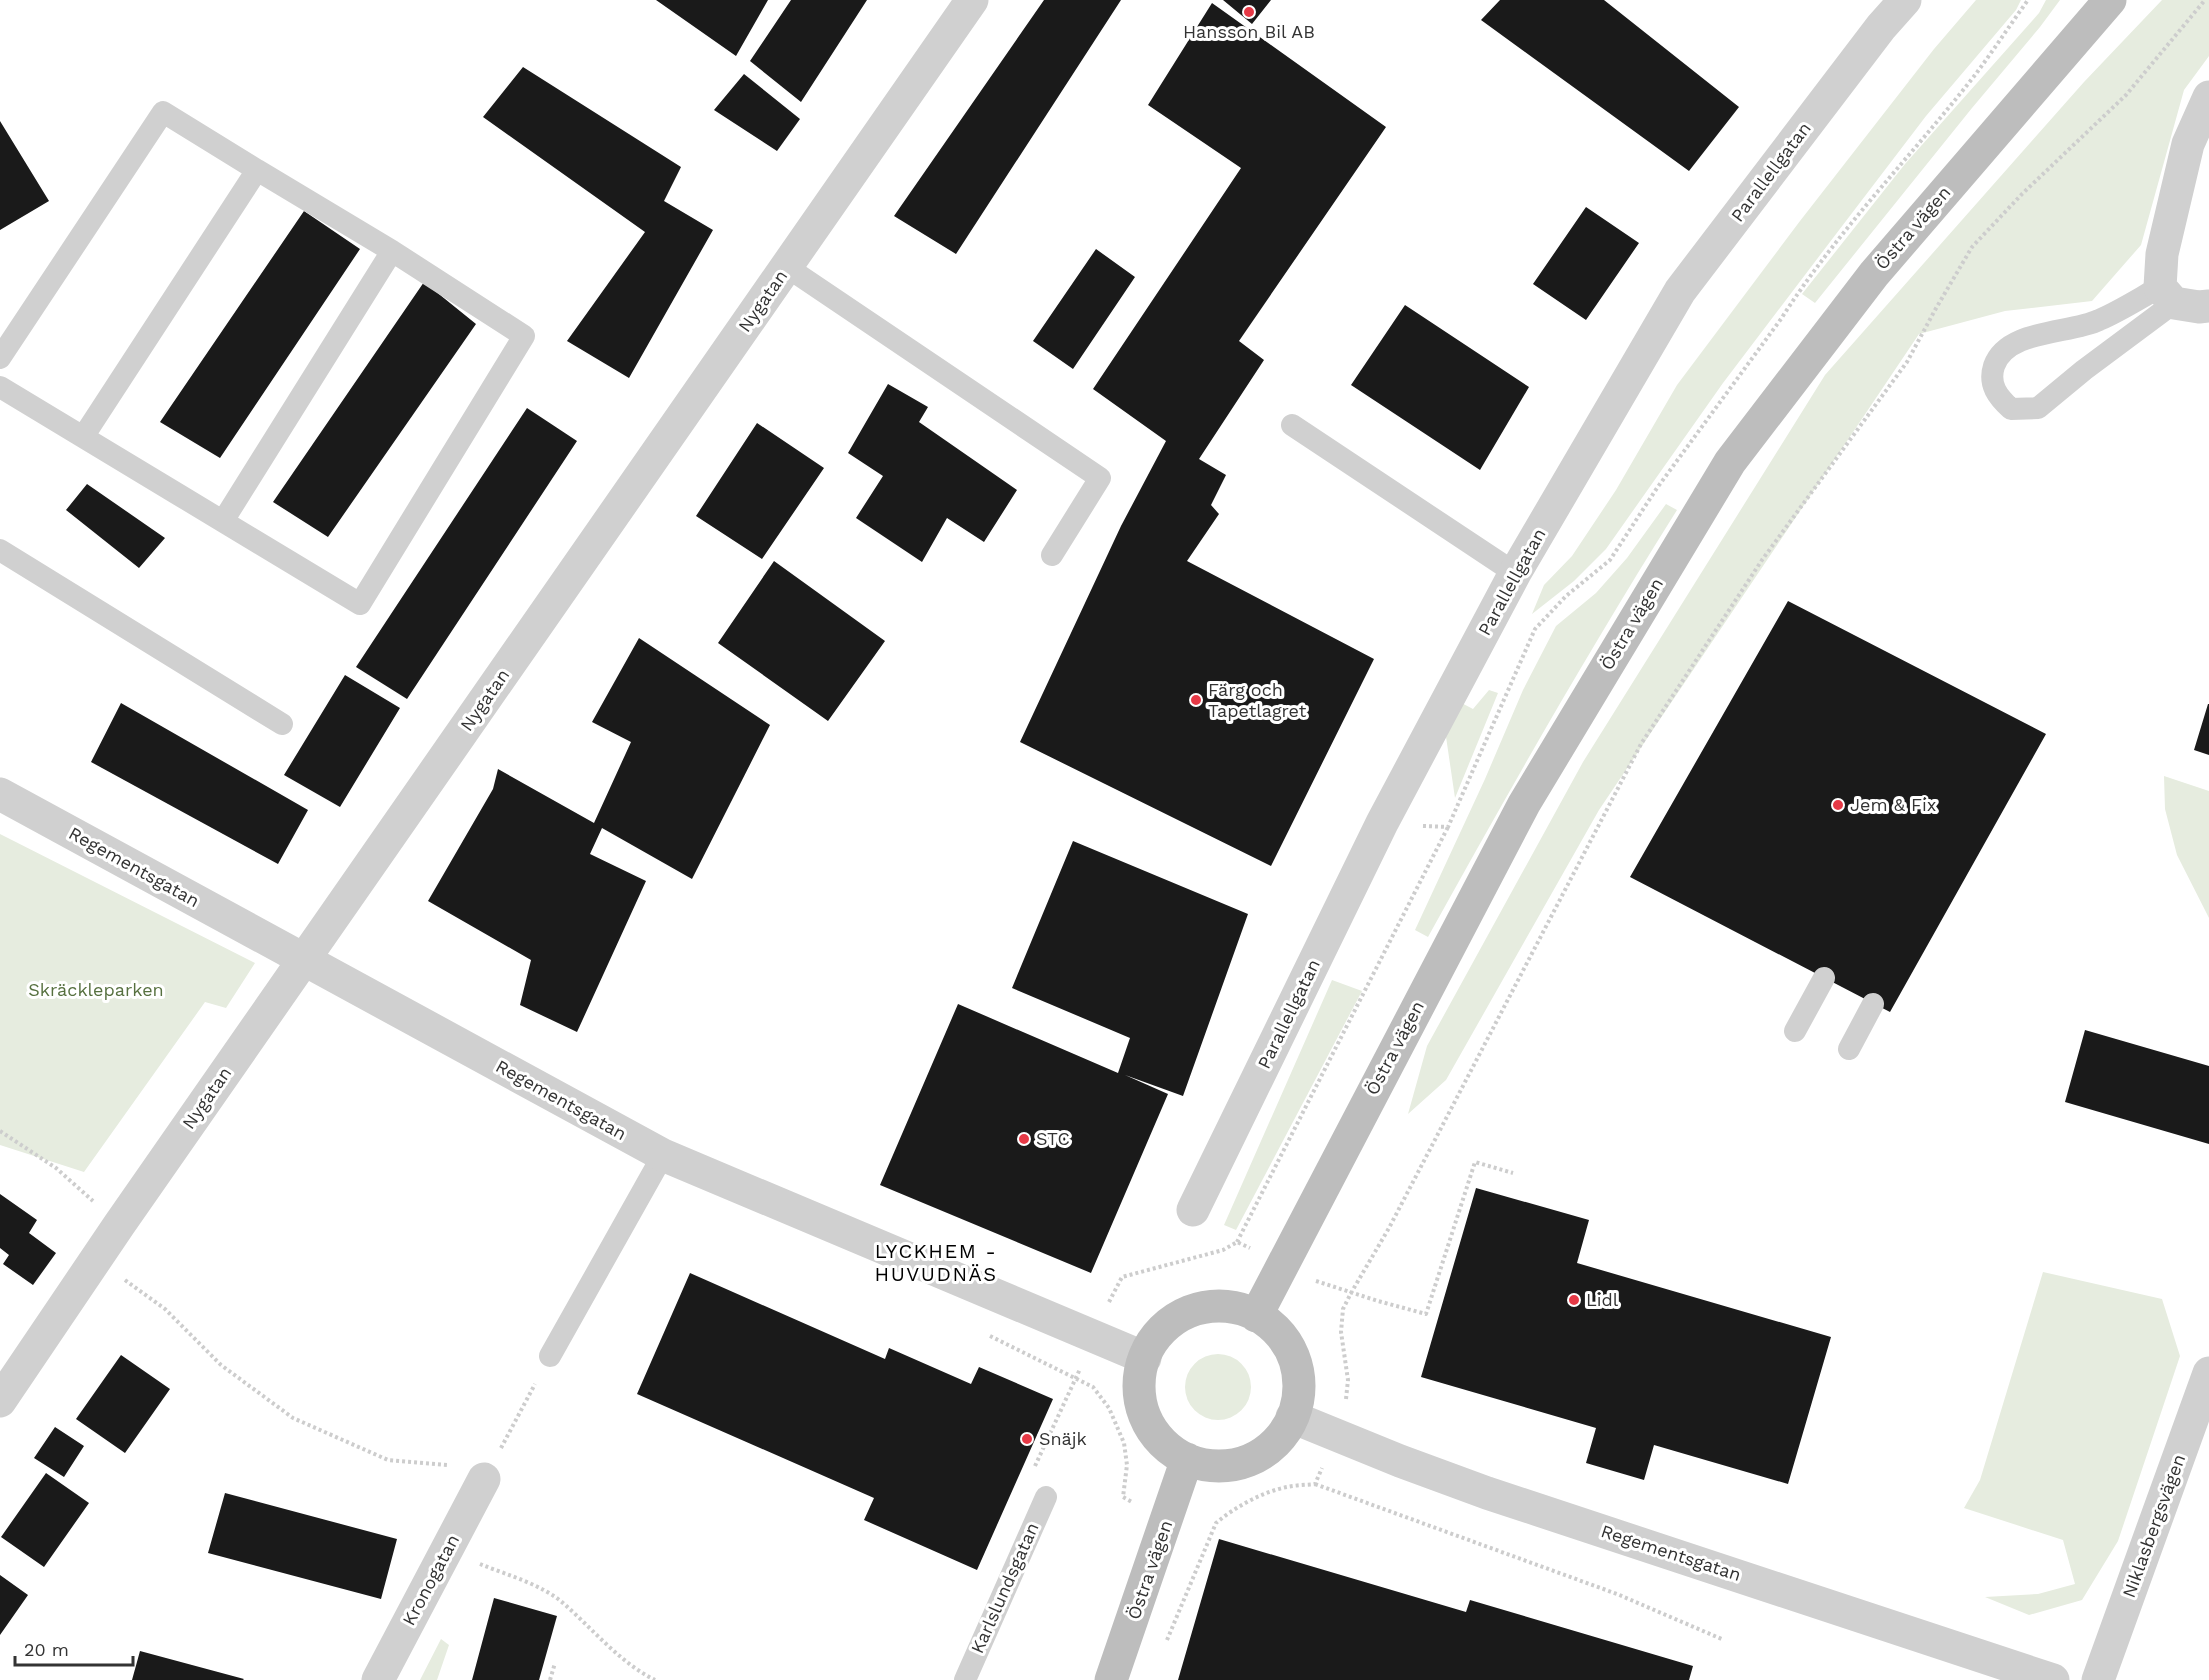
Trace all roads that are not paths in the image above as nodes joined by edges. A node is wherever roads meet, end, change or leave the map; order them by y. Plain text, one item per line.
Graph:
1 (972, 0) edge
2 (1905, 0) edge
3 (2110, 0) edge
4 (2209, 97) edge
5 (257, 170) junction
6 (392, 251) junction
7 (787, 267) junction
8 (2167, 295) junction
9 (2209, 306) edge
10 (0, 358) edge
11 (0, 387) edge
12 (1292, 425) dead end
13 (83, 436) junction
14 (223, 521) junction
15 (0, 550) edge
16 (1052, 555) dead end
17 (1515, 573) junction
18 (282, 724) dead end
19 (0, 794) edge
20 (303, 960) junction
21 (1824, 978) dead end
22 (1873, 1004) dead end
23 (1795, 1031) dead end
24 (1849, 1050) dead end
25 (663, 1155) junction
26 (1193, 1210) dead end
27 (1256, 1316) junction
28 (550, 1356) road end
29 (1145, 1358) junction
30 (2209, 1373) edge
31 (0, 1401) edge
32 (1292, 1417) junction
33 (1187, 1459) junction
34 (484, 1479) road end
35 (1046, 1497) dead end
36 (378, 1680) edge
37 (965, 1680) edge
38 (1111, 1680) edge
39 (2053, 1680) edge
40 (2098, 1680) edge

1 - 7 street, Nygatan
2 - 17 street, Parallellgatan
3 - 27 street, Östra vägen
4 - 8 street
5 - 6 lane
5 - 10 lane
5 - 13 lane
6 - 14 lane
6 - 14 lane
7 - 16 lane
7 - 20 street, Nygatan
8 - 8 lane
8 - 9 street
11 - 13 lane
12 - 17 lane
13 - 14 lane
15 - 18 lane
17 - 26 street, Parallellgatan
19 - 20 street, Regementsgatan
20 - 25 street, Regementsgatan
20 - 31 street, Nygatan
21 - 23 lane
22 - 24 lane
25 - 28 lane
25 - 29 street, Regementsgatan
27 - 29 street
27 - 32 street
29 - 33 street
30 - 40 street, Niklasbergsvägen
32 - 33 street
32 - 39 street, Regementsgatan
33 - 38 street, Östra vägen
34 - 36 street, Kronogatan
35 - 37 lane, Karlslundsgatan

